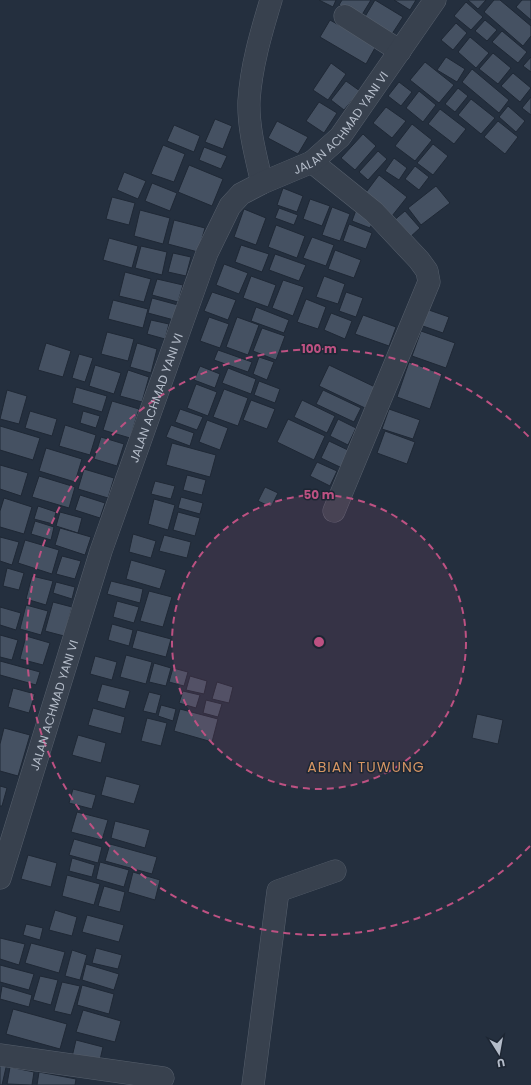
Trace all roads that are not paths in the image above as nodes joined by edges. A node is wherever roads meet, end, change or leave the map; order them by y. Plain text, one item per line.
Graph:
1 (271, 0) edge
2 (435, 0) edge
3 (345, 16) dead end
4 (400, 52) junction
5 (312, 162) junction
6 (262, 183) junction
7 (334, 511) dead end
8 (336, 871) dead end
9 (0, 878) edge
10 (0, 1055) edge
11 (163, 1078) dead end
12 (253, 1085) edge

1 - 6 street
2 - 4 street, JALAN ACHMAD YANI VI
3 - 4 street
4 - 5 street, JALAN ACHMAD YANI VI
5 - 6 street, JALAN ACHMAD YANI VI
5 - 7 street
6 - 9 street, JALAN ACHMAD YANI VI
8 - 12 street
10 - 11 street

